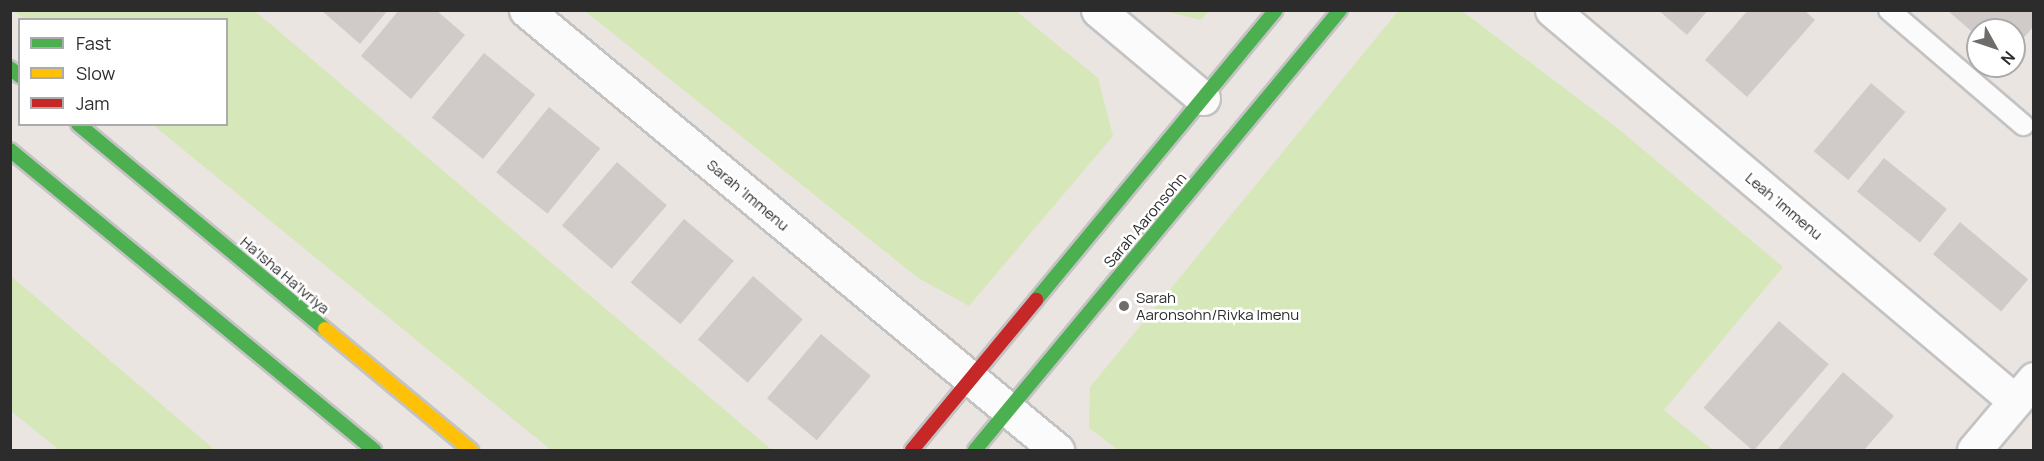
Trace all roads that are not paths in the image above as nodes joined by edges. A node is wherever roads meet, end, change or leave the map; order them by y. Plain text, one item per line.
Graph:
1 (526, 10) edge
2 (1098, 10) edge
3 (1276, 10) edge
4 (1340, 10) edge
5 (1552, 10) edge
6 (1889, 10) edge
7 (1203, 98) junction
8 (2023, 125) dead end
9 (80, 126) edge
10 (10, 150) edge
11 (970, 379) junction
12 (2024, 390) edge
13 (1008, 410) junction
14 (374, 450) edge
15 (471, 450) edge
16 (912, 450) edge
17 (975, 450) edge
18 (1057, 450) edge
19 (1974, 450) edge

1 - 11 street, Sarah 'Immenu
2 - 7 street
3 - 7 street
4 - 13 street, Sarah Aaronsohn
5 - 12 street, Leah 'Immenu
6 - 8 lane
7 - 11 street
9 - 15 street, Ha'Isha Ha'Ivriya
10 - 14 street
11 - 13 street, Sarah 'Immenu
11 - 16 street
12 - 19 street, Leah 'Immenu
13 - 17 street, Sarah Aaronsohn
13 - 18 street, Sarah 'Immenu

